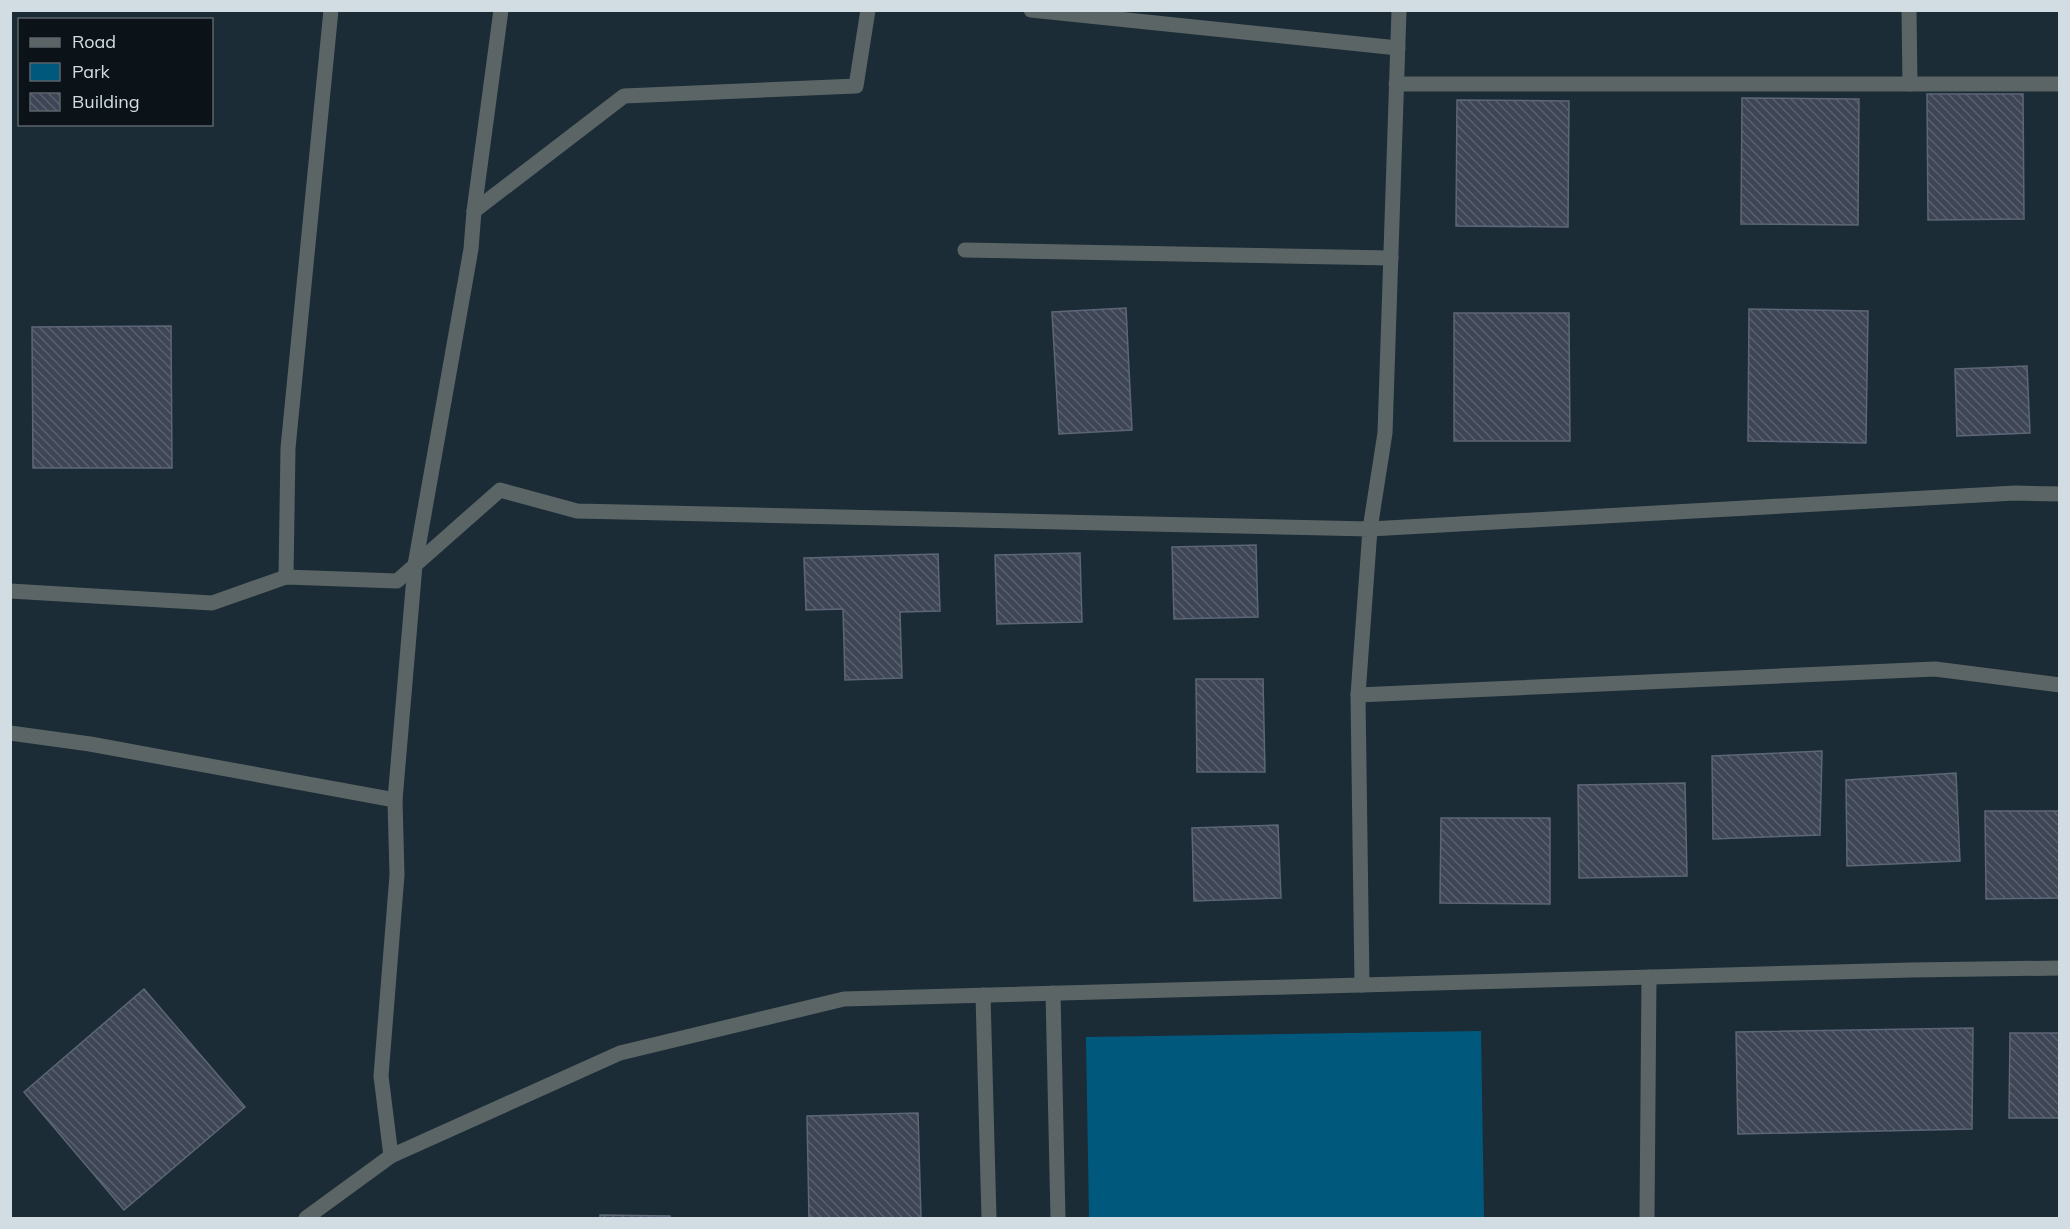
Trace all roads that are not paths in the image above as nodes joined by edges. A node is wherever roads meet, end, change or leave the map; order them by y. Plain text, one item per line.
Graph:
1 (331, 10) edge
2 (501, 10) edge
3 (868, 10) edge
4 (1031, 10) edge
5 (1399, 10) edge
6 (1909, 10) edge
7 (1398, 48) junction
8 (1396, 84) junction
9 (1910, 84) junction
10 (2060, 84) edge
11 (474, 211) junction
12 (965, 250) dead end
13 (1390, 258) junction
14 (2060, 494) edge
15 (1370, 529) junction
16 (416, 565) junction
17 (286, 577) junction
18 (10, 591) edge
19 (2060, 685) edge
20 (1358, 695) junction
21 (10, 733) edge
22 (395, 800) junction
23 (2060, 968) edge
24 (1649, 977) junction
25 (1362, 985) junction
26 (1053, 993) junction
27 (983, 995) junction
28 (391, 1156) junction
29 (306, 1218) edge
30 (988, 1218) edge
31 (1058, 1218) edge
32 (1647, 1218) edge

1 - 17 street
2 - 11 street
3 - 11 street
4 - 7 street
5 - 7 street
6 - 9 street
7 - 8 street
8 - 9 street
8 - 13 street
9 - 10 street
11 - 16 street
12 - 13 street
13 - 15 street
14 - 15 street
15 - 16 street
15 - 20 street
16 - 17 street
16 - 22 street
17 - 18 street
19 - 20 street
20 - 25 street
21 - 22 street
22 - 28 street
23 - 24 street
24 - 25 street
24 - 32 street
25 - 26 street
26 - 27 street
26 - 31 street
27 - 28 street
27 - 30 street
28 - 29 street

